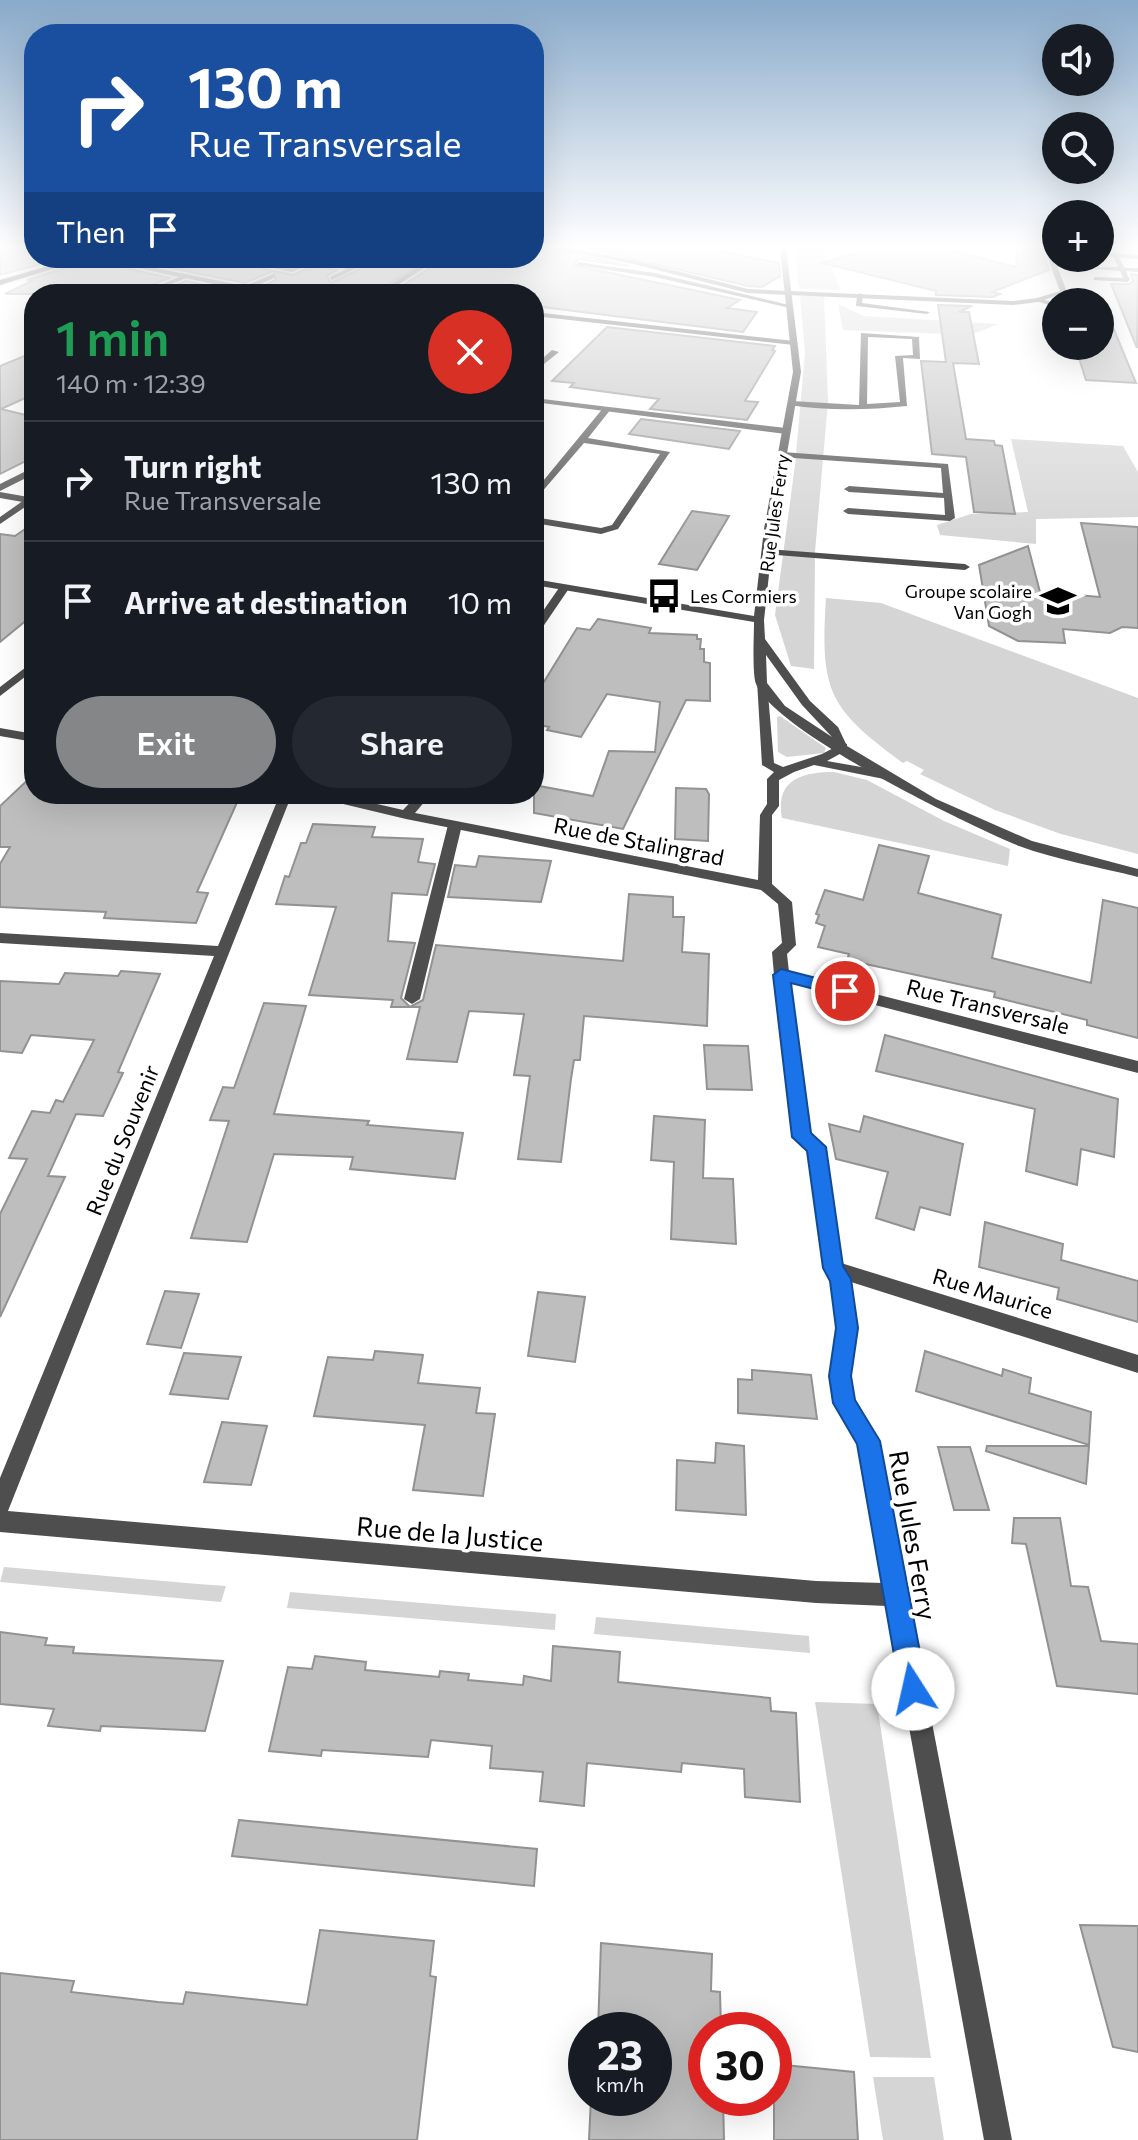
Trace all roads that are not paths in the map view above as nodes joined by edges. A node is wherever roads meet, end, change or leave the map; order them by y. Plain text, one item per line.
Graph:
1 (795, 348) edge
2 (864, 348) edge
3 (916, 348) edge
4 (555, 352) dead end
5 (544, 361) edge
6 (544, 401) edge
7 (792, 403) junction
8 (863, 408) junction
9 (607, 409) junction
10 (786, 431) junction
11 (583, 440) junction
12 (782, 455) junction
13 (24, 475) edge
14 (544, 486) edge
15 (0, 488) edge
16 (849, 489) dead end
17 (0, 495) edge
18 (948, 496) junction
19 (24, 499) edge
20 (24, 505) edge
21 (848, 511) dead end
22 (0, 521) edge
23 (544, 522) edge
24 (767, 552) junction
25 (965, 567) dead end
26 (544, 584) edge
27 (565, 587) junction
28 (544, 617) edge
29 (759, 620) junction
30 (760, 640) junction
31 (24, 673) edge
32 (761, 683) junction
33 (0, 693) edge
34 (0, 732) edge
35 (24, 736) edge
36 (843, 747) junction
37 (819, 763) junction
38 (777, 775) junction
39 (884, 775) junction
40 (282, 804) edge
41 (360, 804) edge
42 (416, 804) edge
43 (406, 815) junction
44 (455, 825) junction
45 (1138, 873) edge
46 (765, 886) junction
47 (0, 938) edge
48 (222, 951) junction
49 (781, 975) junction
50 (412, 999) dead end
51 (1138, 1067) edge
52 (833, 1268) junction
53 (1138, 1364) edge
54 (0, 1504) edge
55 (0, 1521) edge
56 (896, 1595) junction
57 (998, 2140) edge

1 - 7 street, Rue Jules Ferry
2 - 8 street
3 - 8 street
4 - 5 street
6 - 9 street
7 - 8 street
7 - 10 street, Rue Jules Ferry
9 - 10 street
9 - 11 street
10 - 12 street, Rue Jules Ferry
11 - 14 street
11 - 23 street
12 - 18 street
12 - 24 street, Rue Jules Ferry
13 - 15 street
16 - 18 street
17 - 19 street
18 - 21 street
20 - 22 street
24 - 25 street
24 - 29 street, Rue Jules Ferry
26 - 27 street
27 - 28 street
27 - 29 street
29 - 30 street, Rue Jules Ferry
30 - 32 street, Rue Jules Ferry
30 - 36 street
31 - 33 street
32 - 36 street
32 - 38 street, Rue Jules Ferry
34 - 35 street
36 - 37 street
36 - 39 street
37 - 38 street
37 - 39 street
38 - 46 street
39 - 45 street
40 - 48 street, Rue du Souvenir
41 - 43 street, Rue de Stalingrad
42 - 43 street
43 - 44 street, Rue de Stalingrad
44 - 46 street, Rue de Stalingrad
44 - 50 street
46 - 49 street, Rue Jules Ferry
47 - 48 street
48 - 54 street, Rue du Souvenir
49 - 51 street, Rue Transversale
49 - 52 street, Rue Jules Ferry
52 - 53 street, Rue Maurice
52 - 56 street, Rue Jules Ferry
55 - 56 street, Rue de la Justice
56 - 57 street, Rue Jules Ferry

